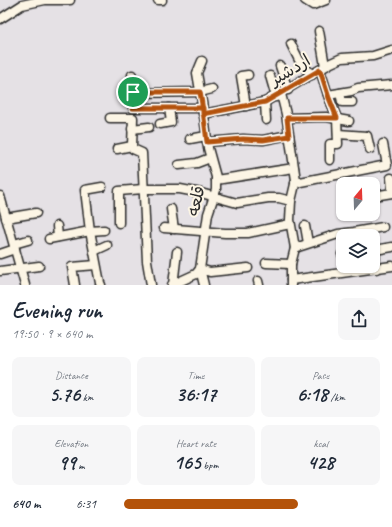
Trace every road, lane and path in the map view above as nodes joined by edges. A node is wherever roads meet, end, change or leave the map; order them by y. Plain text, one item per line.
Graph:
1 (70, 0) edge
2 (158, 0) edge
3 (162, 0) edge
4 (305, 0) edge
5 (326, 0) edge
6 (0, 19) edge
7 (319, 31) dead end
8 (291, 44) dead end
9 (392, 50) edge
10 (202, 61) dead end
11 (280, 66) dead end
12 (322, 68) junction
13 (132, 75) dead end
14 (248, 75) dead end
15 (312, 75) junction
16 (270, 76) dead end
17 (392, 85) edge
18 (212, 90) dead end
19 (133, 92) junction
20 (200, 92) junction
21 (282, 93) junction
22 (340, 93) junction
23 (328, 95) junction
24 (265, 102) junction
25 (352, 102) dead end
26 (246, 106) junction
27 (169, 108) junction
28 (203, 111) junction
29 (110, 118) dead end
30 (287, 118) junction
31 (337, 118) junction
32 (266, 120) dead end
33 (349, 120) dead end
34 (160, 124) dead end
35 (149, 127) dead end
36 (132, 129) junction
37 (338, 134) junction
38 (289, 136) junction
39 (190, 139) dead end
40 (206, 139) junction
41 (383, 144) dead end
42 (132, 146) junction
43 (117, 149) dead end
44 (370, 149) dead end
45 (210, 158) junction
46 (330, 160) dead end
47 (179, 165) dead end
48 (294, 168) junction
49 (391, 178) dead end
50 (216, 180) junction
51 (295, 183) junction
52 (102, 187) dead end
53 (392, 188) edge
54 (144, 189) junction
55 (392, 193) edge
56 (380, 195) edge
57 (0, 196) edge
58 (214, 197) junction
59 (291, 201) junction
60 (171, 209) dead end
61 (36, 213) dead end
62 (6, 218) junction
63 (119, 223) dead end
64 (290, 224) junction
65 (57, 226) dead end
66 (305, 226) dead end
67 (383, 227) dead end
68 (164, 228) dead end
69 (174, 229) junction
70 (104, 230) dead end
71 (205, 230) junction
72 (90, 231) junction
73 (58, 237) junction
74 (49, 239) dead end
75 (28, 240) dead end
76 (308, 243) junction
77 (107, 245) dead end
78 (14, 247) junction
79 (392, 247) edge
80 (294, 248) junction
81 (380, 249) edge
82 (94, 251) junction
83 (177, 252) dead end
84 (0, 254) edge
85 (266, 263) dead end
86 (292, 264) junction
87 (96, 265) junction
88 (38, 266) dead end
89 (392, 266) edge
90 (20, 268) junction
91 (248, 268) dead end
92 (380, 268) edge
93 (200, 269) junction
94 (0, 271) edge
95 (336, 273) edge
96 (291, 282) edge
97 (148, 284) edge
98 (25, 285) edge
99 (75, 285) edge
100 (101, 285) edge
101 (173, 285) edge
102 (204, 285) edge

1 - 6 street
2 - 3 street
4 - 5 street
7 - 12 street
8 - 15 street
9 - 12 street, اردشیر
10 - 20 street, قلعه
11 - 21 street
12 - 15 street, اردشیر
12 - 23 street
13 - 19 street
14 - 26 street
15 - 21 street, اردشیر
16 - 21 street
17 - 22 street
18 - 20 street
19 - 20 street
19 - 27 street, اردشیر
20 - 28 street, قلعه
21 - 24 street, اردشیر
21 - 30 street
22 - 23 street
22 - 25 street
23 - 31 street
24 - 26 street, اردشیر
24 - 32 street
26 - 28 street, اردشیر
27 - 28 street, اردشیر
27 - 34 street
28 - 40 street, قلعه
29 - 36 street
30 - 31 street
30 - 38 street
31 - 33 street
31 - 37 street
35 - 36 street
36 - 42 street
37 - 44 street
37 - 46 street
38 - 40 street
38 - 48 street
39 - 40 street
40 - 45 street, قلعه
41 - 51 street
42 - 43 street
42 - 54 street
45 - 47 street
45 - 50 street, قلعه
48 - 50 street
48 - 51 street
49 - 53 street
50 - 58 street, قلعه
51 - 59 street
52 - 72 street
54 - 58 street
54 - 63 street
54 - 97 street
55 - 56 street
57 - 62 street
58 - 59 street
58 - 71 street, قلعه
59 - 64 street
60 - 69 street
61 - 62 street
62 - 78 street
64 - 71 street
64 - 80 street
65 - 73 street
66 - 76 street
67 - 76 street
68 - 69 street
69 - 71 street
70 - 72 street
71 - 93 street, قلعه
72 - 73 street
72 - 82 street
73 - 74 street
75 - 78 street
76 - 80 street
77 - 82 street
78 - 84 street
78 - 90 street
79 - 81 street
80 - 86 street
82 - 87 street
83 - 101 street
85 - 86 street
86 - 96 street
87 - 99 street
87 - 100 street
88 - 90 street
89 - 92 street
90 - 94 street
90 - 98 street
91 - 93 street
93 - 101 street
93 - 102 street
95 - 96 street

